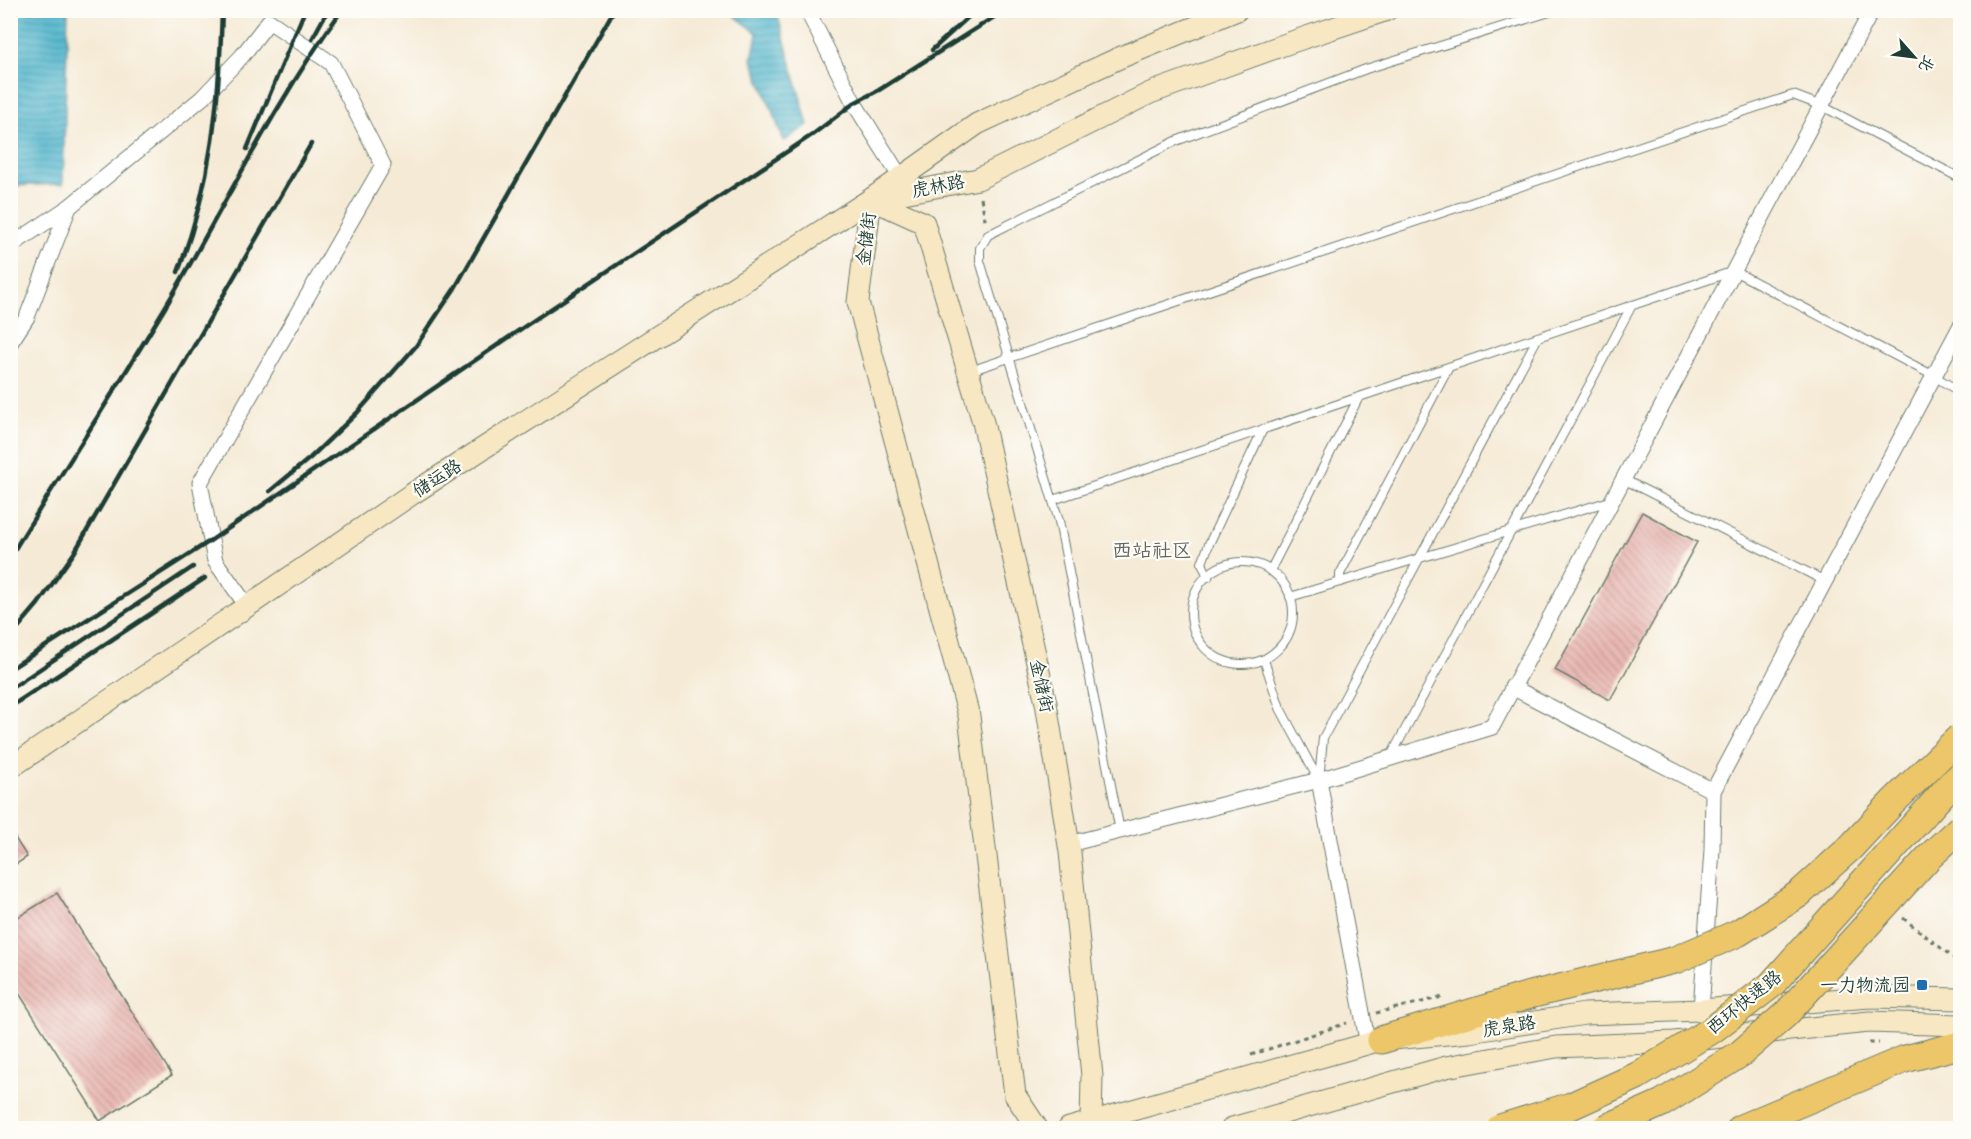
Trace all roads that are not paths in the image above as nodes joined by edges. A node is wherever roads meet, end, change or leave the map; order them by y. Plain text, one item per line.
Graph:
1 (807, 10) edge
2 (1237, 10) edge
3 (1387, 10) edge
4 (1556, 10) edge
5 (1872, 10) edge
6 (1822, 106) junction
7 (901, 178) junction
8 (1960, 178) edge
9 (871, 199) junction
10 (69, 207) junction
11 (10, 246) edge
12 (1734, 271) junction
13 (1632, 305) junction
14 (1960, 327) edge
15 (1538, 337) junction
16 (10, 343) edge
17 (1010, 357) junction
18 (1449, 367) junction
19 (968, 372) junction
20 (1935, 376) junction
21 (1960, 392) edge
22 (1359, 397) junction
23 (1263, 429) junction
24 (1623, 478) junction
25 (1053, 500) junction
26 (1612, 501) junction
27 (1512, 531) junction
28 (1419, 558) junction
29 (1270, 571) junction
30 (1208, 577) junction
31 (1825, 581) junction
32 (1340, 582) junction
33 (1290, 597) junction
34 (247, 606) junction
35 (1264, 660) junction
36 (1512, 687) junction
37 (1960, 737) edge
38 (1390, 758) junction
39 (10, 768) edge
40 (1960, 776) edge
41 (1319, 780) junction
42 (1713, 791) junction
43 (1960, 828) edge
44 (1120, 831) junction
45 (1069, 844) junction
46 (1960, 999) edge
47 (1701, 1010) junction
48 (1960, 1025) edge
49 (1375, 1042) junction
50 (1960, 1046) edge
51 (1090, 1126) edge
52 (1037, 1128) edge
53 (1069, 1128) edge
54 (1232, 1128) edge
55 (1500, 1128) edge
56 (1606, 1128) edge
57 (1741, 1128) edge

1 - 7 street
2 - 7 street, 虎林路
3 - 9 street, 虎林路
4 - 17 lane
5 - 6 street
6 - 8 lane
6 - 12 street
6 - 17 lane
7 - 9 street, 虎林路
9 - 19 street, 金储街
9 - 34 street, 储运路
9 - 52 street, 金储街
10 - 11 street
10 - 16 street
10 - 34 street
12 - 13 lane
12 - 20 lane
12 - 24 street
13 - 15 lane
13 - 27 lane
14 - 20 street
15 - 18 lane
15 - 28 lane
17 - 19 lane
17 - 25 lane
18 - 22 lane
18 - 32 lane
19 - 45 street, 金储街
20 - 21 lane
20 - 31 street
22 - 23 lane
22 - 29 lane
23 - 25 lane
23 - 30 lane
24 - 26 street
24 - 31 lane
25 - 44 lane
26 - 27 lane
26 - 36 street
27 - 28 lane
27 - 38 lane
28 - 32 lane
28 - 41 lane
29 - 30 lane
29 - 33 lane
30 - 35 lane
31 - 42 street
32 - 33 lane
33 - 35 lane
34 - 39 street, 储运路
35 - 41 lane
36 - 38 street
36 - 42 street
37 - 49 highway, bridge
38 - 41 street
40 - 55 highway, 西环快速路, bridge
41 - 44 street
41 - 49 street
42 - 47 street
43 - 56 highway, 西环快速路, bridge
44 - 45 street
45 - 51 street, 金储街
46 - 47 street, 虎泉路
47 - 49 street, 虎泉路
48 - 54 street, 虎泉路
49 - 51 street, 虎泉路
50 - 57 highway
51 - 53 street, 虎泉路

